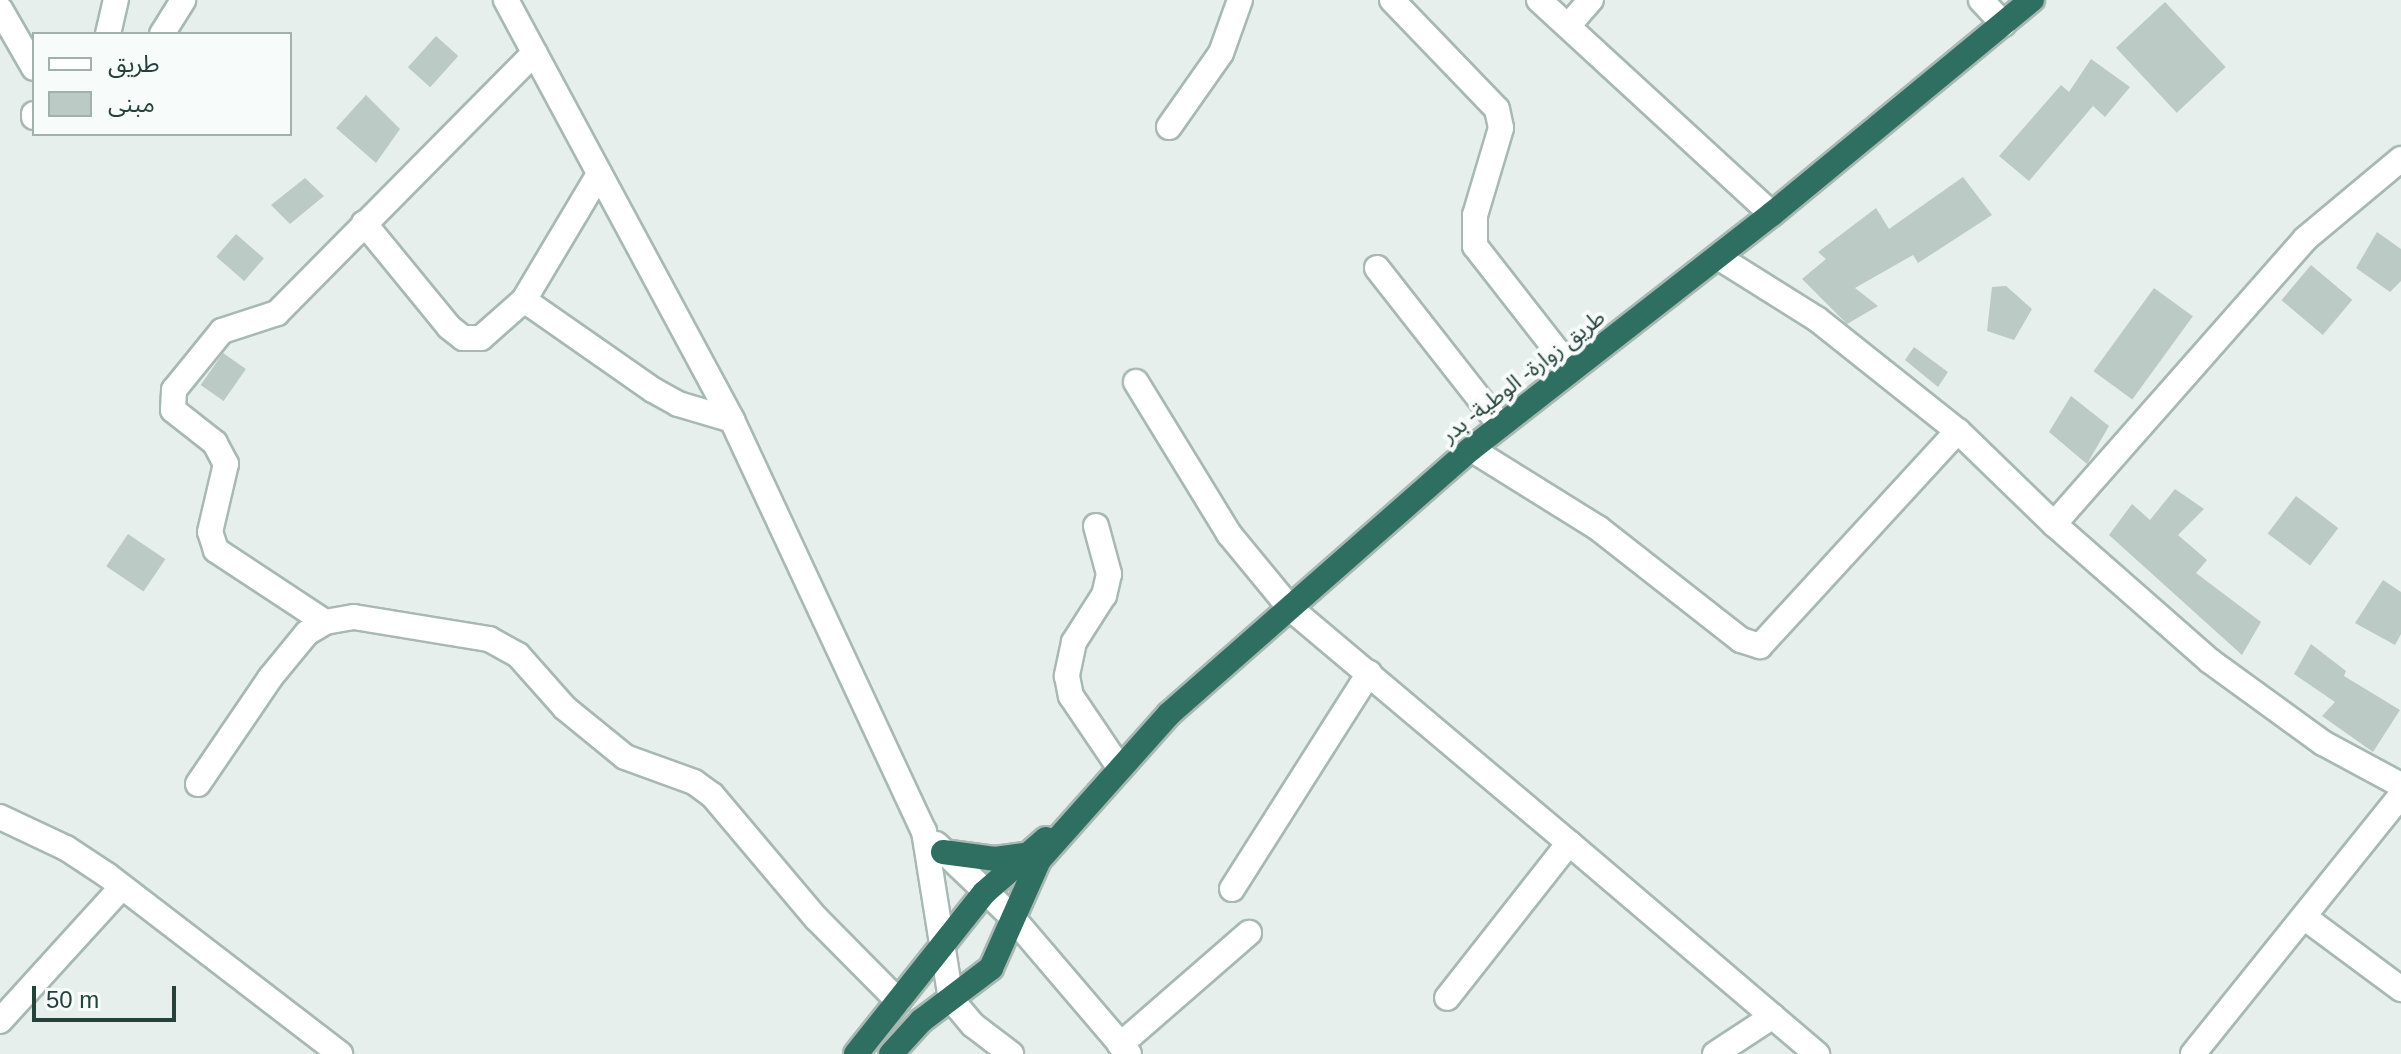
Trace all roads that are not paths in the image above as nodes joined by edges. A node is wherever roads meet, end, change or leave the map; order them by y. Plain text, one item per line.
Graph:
1 (116, 0) edge
2 (183, 0) edge
3 (506, 0) edge
4 (1240, 0) edge
5 (1392, 0) edge
6 (1539, 0) edge
7 (1591, 0) edge
8 (1981, 0) edge
9 (2032, 0) edge
10 (0, 9) edge
11 (2003, 24) junction
12 (1568, 26) junction
13 (108, 32) edge
14 (163, 32) edge
15 (534, 53) junction
16 (32, 65) edge
17 (1169, 127) dead end
18 (2401, 159) edge
19 (599, 174) junction
20 (1772, 214) junction
21 (364, 223) junction
22 (1718, 257) junction
23 (1377, 268) dead end
24 (524, 300) junction
25 (1572, 370) junction
26 (1136, 382) dead end
27 (732, 420) junction
28 (1500, 425) junction
29 (1958, 431) junction
30 (1471, 449) junction
31 (2054, 524) junction
32 (1096, 526) dead end
33 (1290, 608) junction
34 (325, 622) junction
35 (1369, 673) junction
36 (1119, 767) junction
37 (198, 784) dead end
38 (2401, 785) edge
39 (2401, 795) edge
40 (0, 817) edge
41 (1070, 821) junction
42 (924, 831) junction
43 (1569, 843) junction
44 (943, 852) junction
45 (1023, 855) junction
46 (122, 887) junction
47 (1232, 889) dead end
48 (984, 893) junction
49 (1012, 917) junction
50 (2304, 917) junction
51 (1249, 933) dead end
52 (941, 946) junction
53 (2401, 989) edge
54 (1447, 998) dead end
55 (951, 999) junction
56 (898, 1001) junction
57 (1773, 1016) junction
58 (0, 1021) edge
59 (1125, 1049) edge
60 (333, 1052) edge
61 (856, 1054) edge
62 (891, 1054) edge
63 (1011, 1054) edge
64 (1715, 1054) edge
65 (1817, 1054) edge
66 (2193, 1054) edge

1 - 13 street
2 - 14 street
3 - 15 street
4 - 17 street
5 - 25 street
6 - 12 street
7 - 12 street
8 - 11 street
9 - 11 highway, طريق زوارة- الوطية- بدر
10 - 16 street
11 - 20 highway, طريق زوارة- الوطية- بدر
12 - 20 street
15 - 19 street
15 - 21 street
18 - 31 street
19 - 24 street
19 - 27 street
20 - 22 highway, طريق زوارة- الوطية- بدر
21 - 24 street
21 - 34 street
22 - 25 highway, طريق زوارة- الوطية- بدر
22 - 29 street
23 - 28 street
24 - 27 street
25 - 28 highway, طريق زوارة- الوطية- بدر
26 - 33 street
27 - 42 street
28 - 30 highway, طريق زوارة- الوطية- بدر
29 - 30 street
29 - 31 street
30 - 33 highway, طريق زوارة- الوطية- بدر
31 - 38 street
32 - 36 street
33 - 35 street
33 - 36 highway, طريق زوارة- الوطية- بدر
34 - 37 street
34 - 56 street
35 - 43 street
35 - 47 street
36 - 41 highway, طريق زوارة- الوطية- بدر
39 - 50 street
40 - 46 street
41 - 45 highway
41 - 49 highway
42 - 44 street
42 - 52 street
43 - 54 street
43 - 57 street
44 - 45 highway
44 - 48 street
45 - 48 highway
46 - 58 street
46 - 60 street
48 - 49 street
48 - 52 highway
49 - 55 highway
49 - 59 street
50 - 53 street
50 - 66 street
51 - 59 street
52 - 55 street
52 - 56 highway
55 - 62 highway
55 - 63 street
56 - 61 highway
57 - 64 street
57 - 65 street

